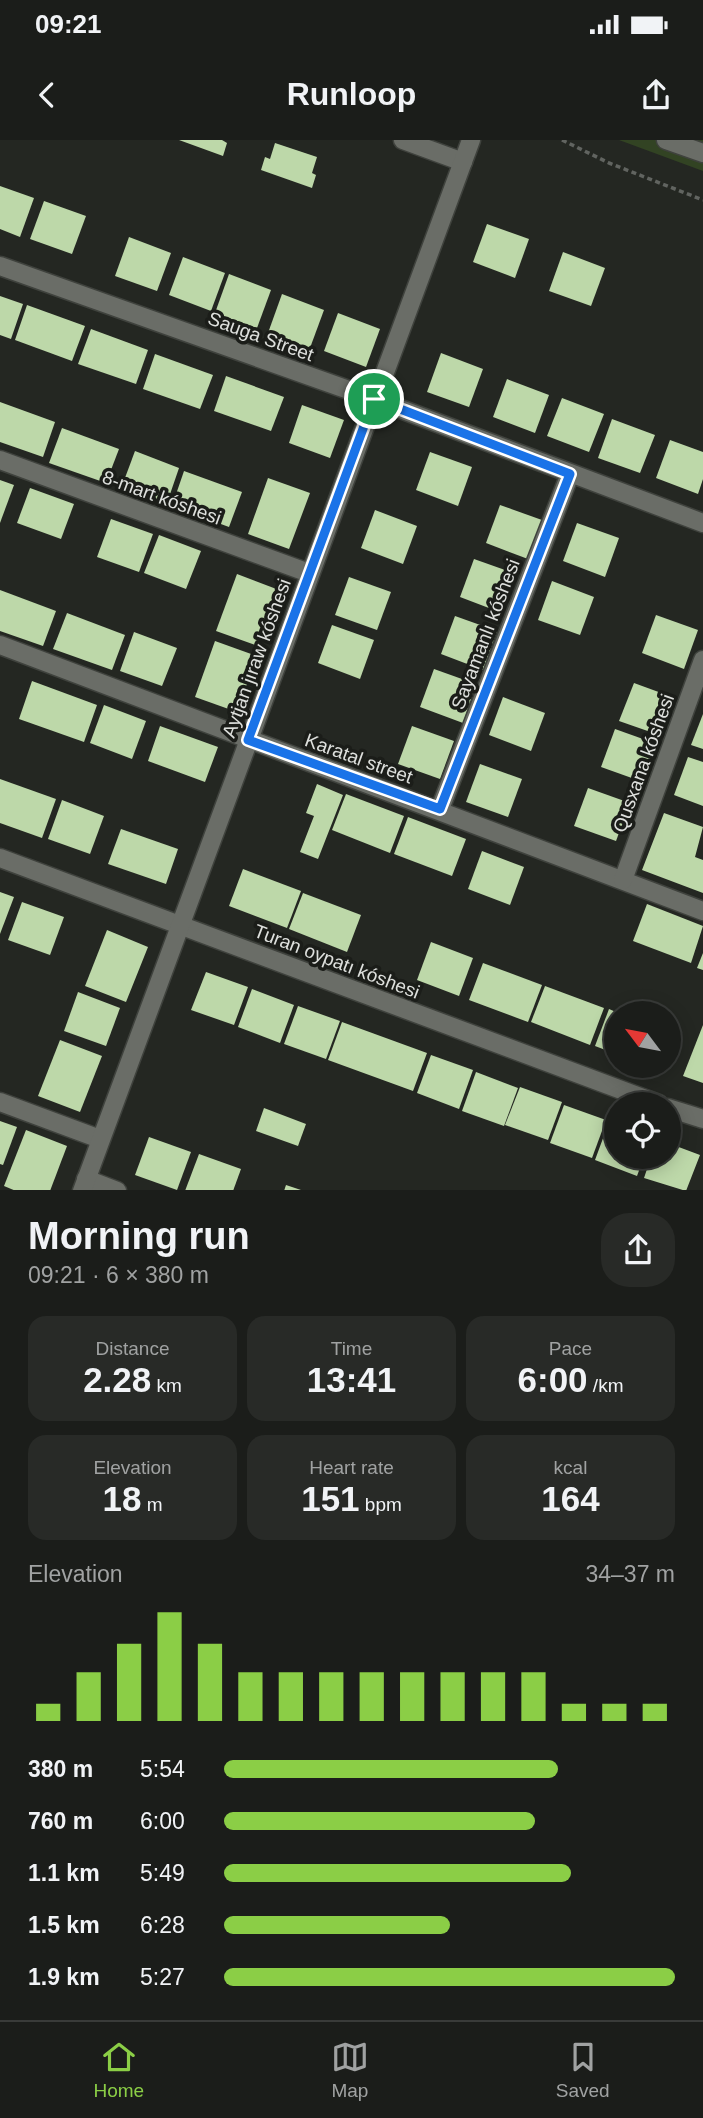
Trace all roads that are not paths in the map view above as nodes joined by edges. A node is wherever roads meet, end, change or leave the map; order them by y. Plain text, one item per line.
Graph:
1 (403, 140) edge
2 (471, 140) edge
3 (666, 140) edge
4 (703, 153) edge
5 (463, 162) junction
6 (0, 266) edge
7 (374, 399) junction
8 (0, 460) edge
9 (570, 474) junction
10 (703, 523) edge
11 (309, 573) junction
12 (0, 645) edge
13 (703, 660) edge
14 (248, 740) junction
15 (440, 809) junction
16 (0, 858) edge
17 (623, 880) junction
18 (703, 911) edge
19 (181, 925) junction
20 (627, 1092) edge
21 (0, 1101) edge
22 (681, 1112) edge
23 (703, 1119) edge
24 (100, 1139) junction
25 (84, 1185) edge
26 (112, 1190) edge

1 - 5 street
2 - 5 street, Aytjan jıraw kóshesi
3 - 4 street
5 - 7 street, Aytjan jıraw kóshesi
6 - 7 street, Sauga Street
7 - 9 street, Sauga Street
7 - 11 street, Aytjan jıraw kóshesi
8 - 11 street, 8-mart kóshesi
9 - 10 street, Sauga Street
9 - 15 street, Sayamanlı kóshesi
11 - 14 street, Aytjan jıraw kóshesi
12 - 14 street, Karatal street
13 - 17 street, Qusxana kóshesi
14 - 15 street, Karatal street
14 - 19 street, Aytjan jıraw kóshesi
15 - 17 street, Karatal street
16 - 19 street, Turan oypatı kóshesi
17 - 18 street, Karatal street
19 - 20 street, Turan oypatı kóshesi
19 - 24 street, Aytjan jıraw kóshesi
21 - 24 street
22 - 23 street
24 - 25 street, Aytjan jıraw kóshesi
25 - 26 street

